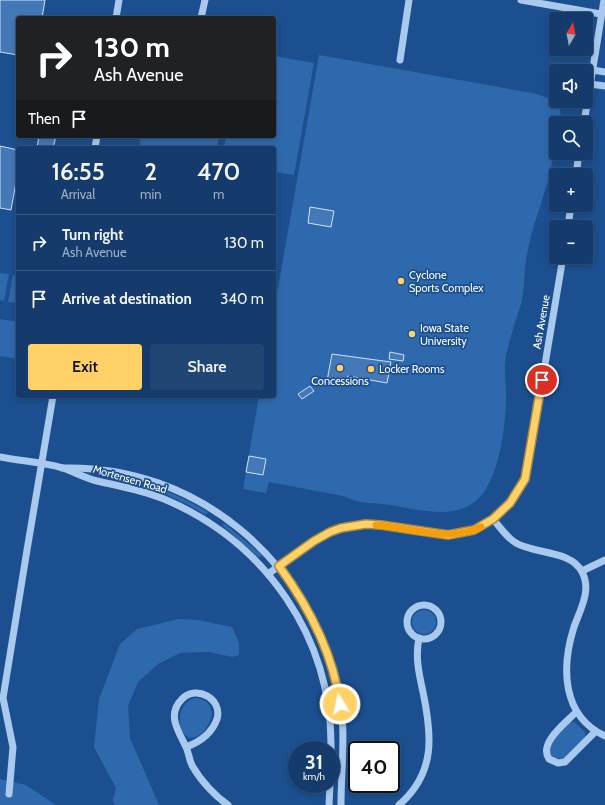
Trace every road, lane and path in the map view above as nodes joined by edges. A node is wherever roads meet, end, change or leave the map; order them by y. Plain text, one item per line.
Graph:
1 (119, 0) edge
2 (205, 0) edge
3 (409, 0) edge
4 (521, 0) edge
5 (604, 0) edge
6 (601, 14) junction
7 (116, 16) edge
8 (202, 16) edge
9 (400, 60) dead end
10 (593, 64) edge
11 (593, 70) edge
12 (605, 72) edge
13 (593, 84) edge
14 (605, 86) edge
15 (562, 264) edge
16 (53, 398) edge
17 (0, 457) edge
18 (42, 464) junction
19 (62, 468) junction
20 (493, 519) junction
21 (605, 560) edge
22 (279, 566) junction
23 (582, 571) junction
24 (268, 574) junction
25 (419, 638) junction
26 (576, 712) junction
27 (596, 732) junction
28 (605, 736) edge
29 (330, 741) edge
30 (186, 748) junction
31 (330, 793) edge
32 (9, 794) dead end
33 (228, 805) edge
34 (329, 805) edge
35 (342, 805) edge
36 (399, 805) edge

1 - 7 street
2 - 8 street
3 - 9 street
4 - 6 street
5 - 6 street
6 - 10 street
11 - 12 street
13 - 14 street
15 - 20 street, Ash Avenue
16 - 18 street
17 - 18 street, Mortensen Road
18 - 19 street, Mortensen Road
18 - 32 street
19 - 22 street, Mortensen Road
19 - 24 street, Mortensen Road
20 - 22 street, Ash Avenue
20 - 23 street
21 - 23 street
22 - 24 street, Ash Avenue
22 - 35 street, Mortensen Road
23 - 26 street
24 - 29 street, Mortensen Road
25 - 25 street
25 - 36 street
26 - 27 street
26 - 27 street
27 - 28 street
30 - 30 street
30 - 33 street
31 - 34 street

